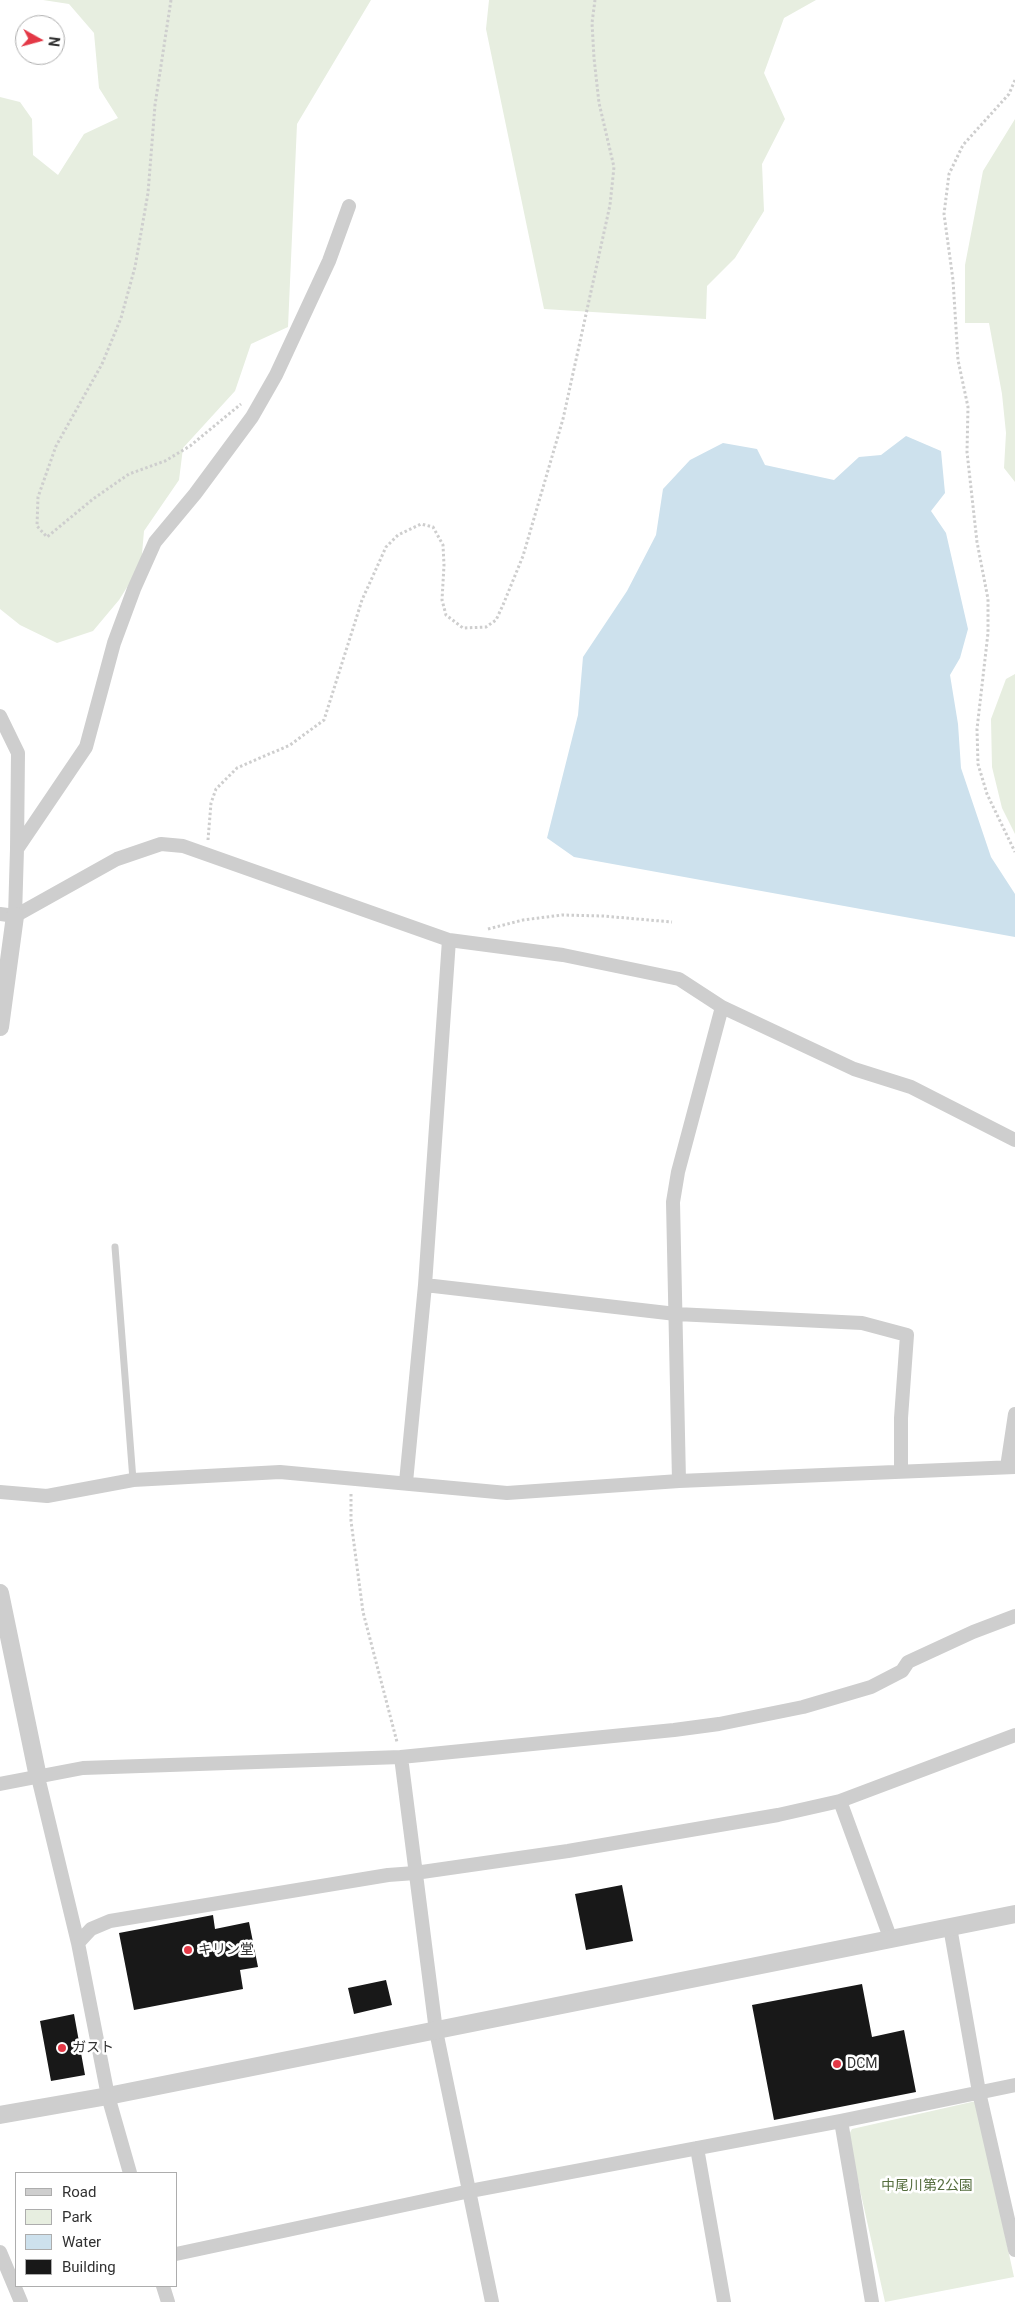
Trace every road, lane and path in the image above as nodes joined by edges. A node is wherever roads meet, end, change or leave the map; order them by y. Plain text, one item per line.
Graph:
1 (171, 0) edge
2 (595, 0) edge
3 (1015, 80) edge
4 (349, 206) dead end
5 (247, 399) dead end
6 (0, 716) edge
7 (17, 850) junction
8 (1015, 852) edge
9 (207, 856) junction
10 (7, 915) edge
11 (672, 922) dead end
12 (486, 930) dead end
13 (449, 940) junction
14 (722, 1007) junction
15 (0, 1027) edge
16 (1015, 1140) edge
17 (115, 1247) dead end
18 (425, 1285) junction
19 (676, 1314) junction
20 (1015, 1414) edge
21 (1011, 1467) edge
22 (901, 1470) junction
23 (351, 1478) junction
24 (133, 1480) junction
25 (679, 1480) junction
26 (406, 1482) junction
27 (0, 1492) edge
28 (0, 1592) edge
29 (1015, 1616) edge
30 (1015, 1735) edge
31 (401, 1757) junction
32 (38, 1777) junction
33 (0, 1784) edge
34 (840, 1802) junction
35 (415, 1873) junction
36 (1015, 1914) edge
37 (950, 1927) junction
38 (891, 1940) junction
39 (78, 1943) junction
40 (436, 2031) junction
41 (1015, 2086) edge
42 (979, 2092) junction
43 (108, 2096) junction
44 (0, 2115) edge
45 (841, 2121) junction
46 (697, 2148) junction
47 (130, 2172) edge
48 (470, 2191) junction
49 (1015, 2250) edge
50 (0, 2252) edge
51 (178, 2254) edge
52 (15, 2283) edge
53 (17, 2287) edge
54 (162, 2287) edge
55 (22, 2302) edge
56 (168, 2302) edge
57 (492, 2302) edge
58 (724, 2302) edge
59 (872, 2302) edge

1 - 5 path
2 - 9 path
3 - 8 path
4 - 7 street
6 - 7 street
7 - 10 street
9 - 10 street
9 - 13 street
10 - 15 street
11 - 12 path
13 - 14 street
13 - 18 street
14 - 16 street
14 - 19 street
17 - 24 lane
18 - 19 street
18 - 26 street
19 - 22 street
19 - 25 street
20 - 21 street
21 - 22 street
22 - 25 street
23 - 24 street
23 - 26 street
23 - 31 path
24 - 27 street
25 - 26 street
28 - 32 street
29 - 31 street
30 - 34 street
31 - 32 street
31 - 35 street
32 - 33 street
32 - 39 street
34 - 35 street
34 - 38 street
35 - 39 street
35 - 40 street
36 - 37 street
37 - 38 street
37 - 42 street
38 - 40 street
39 - 43 street
40 - 43 street
40 - 48 street
41 - 42 street
42 - 45 street
42 - 49 street
43 - 44 street
43 - 47 street
45 - 46 street
45 - 59 street
46 - 48 street
46 - 58 street
48 - 51 street
48 - 57 street
50 - 52 street
53 - 55 street
54 - 56 street

